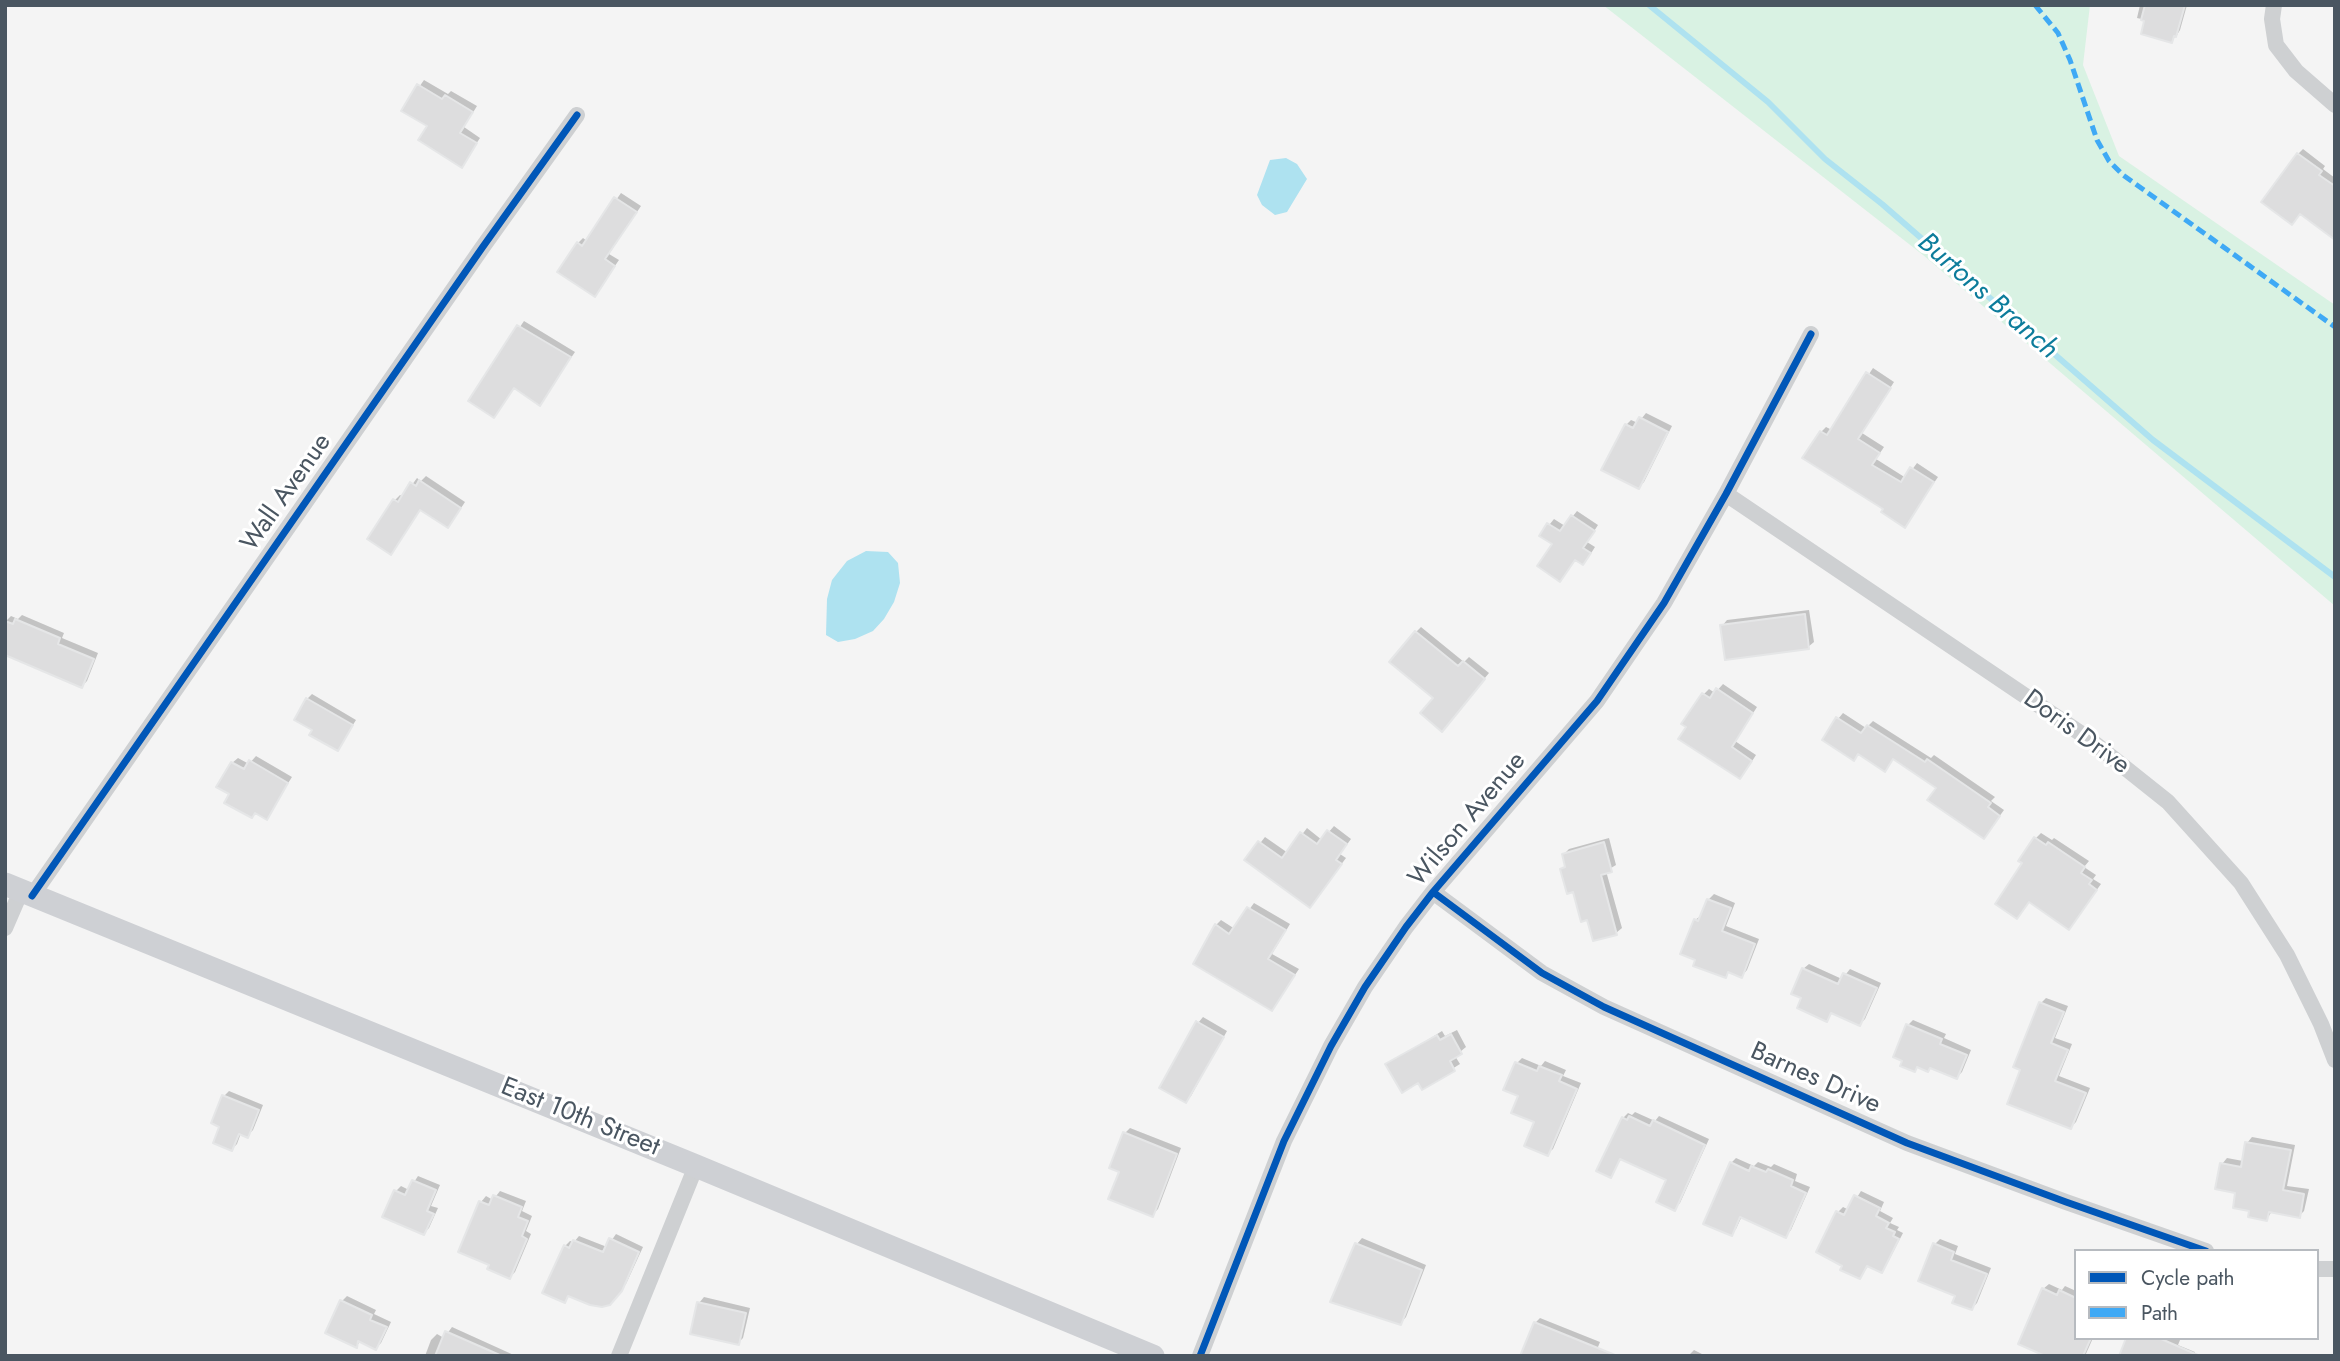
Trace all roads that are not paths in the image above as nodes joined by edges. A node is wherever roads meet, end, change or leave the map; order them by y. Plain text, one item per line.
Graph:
1 (2274, 5) edge
2 (2335, 105) edge
3 (577, 115) dead end
4 (1811, 334) dead end
5 (1726, 494) junction
6 (19, 890) edge
7 (1433, 892) junction
8 (5, 928) edge
9 (2335, 1060) edge
10 (696, 1166) junction
11 (2200, 1249) edge
12 (619, 1356) edge
13 (1153, 1356) edge
14 (1200, 1356) edge

1 - 2 street
3 - 6 street, Wall Avenue
4 - 5 street, Wilson Avenue
5 - 7 street, Wilson Avenue
5 - 9 street, Doris Drive
6 - 8 street, Wall Avenue
6 - 10 main road, East 10th Street
7 - 11 street, Barnes Drive
7 - 14 street, Wilson Avenue
10 - 12 street
10 - 13 main road, East 10th Street

